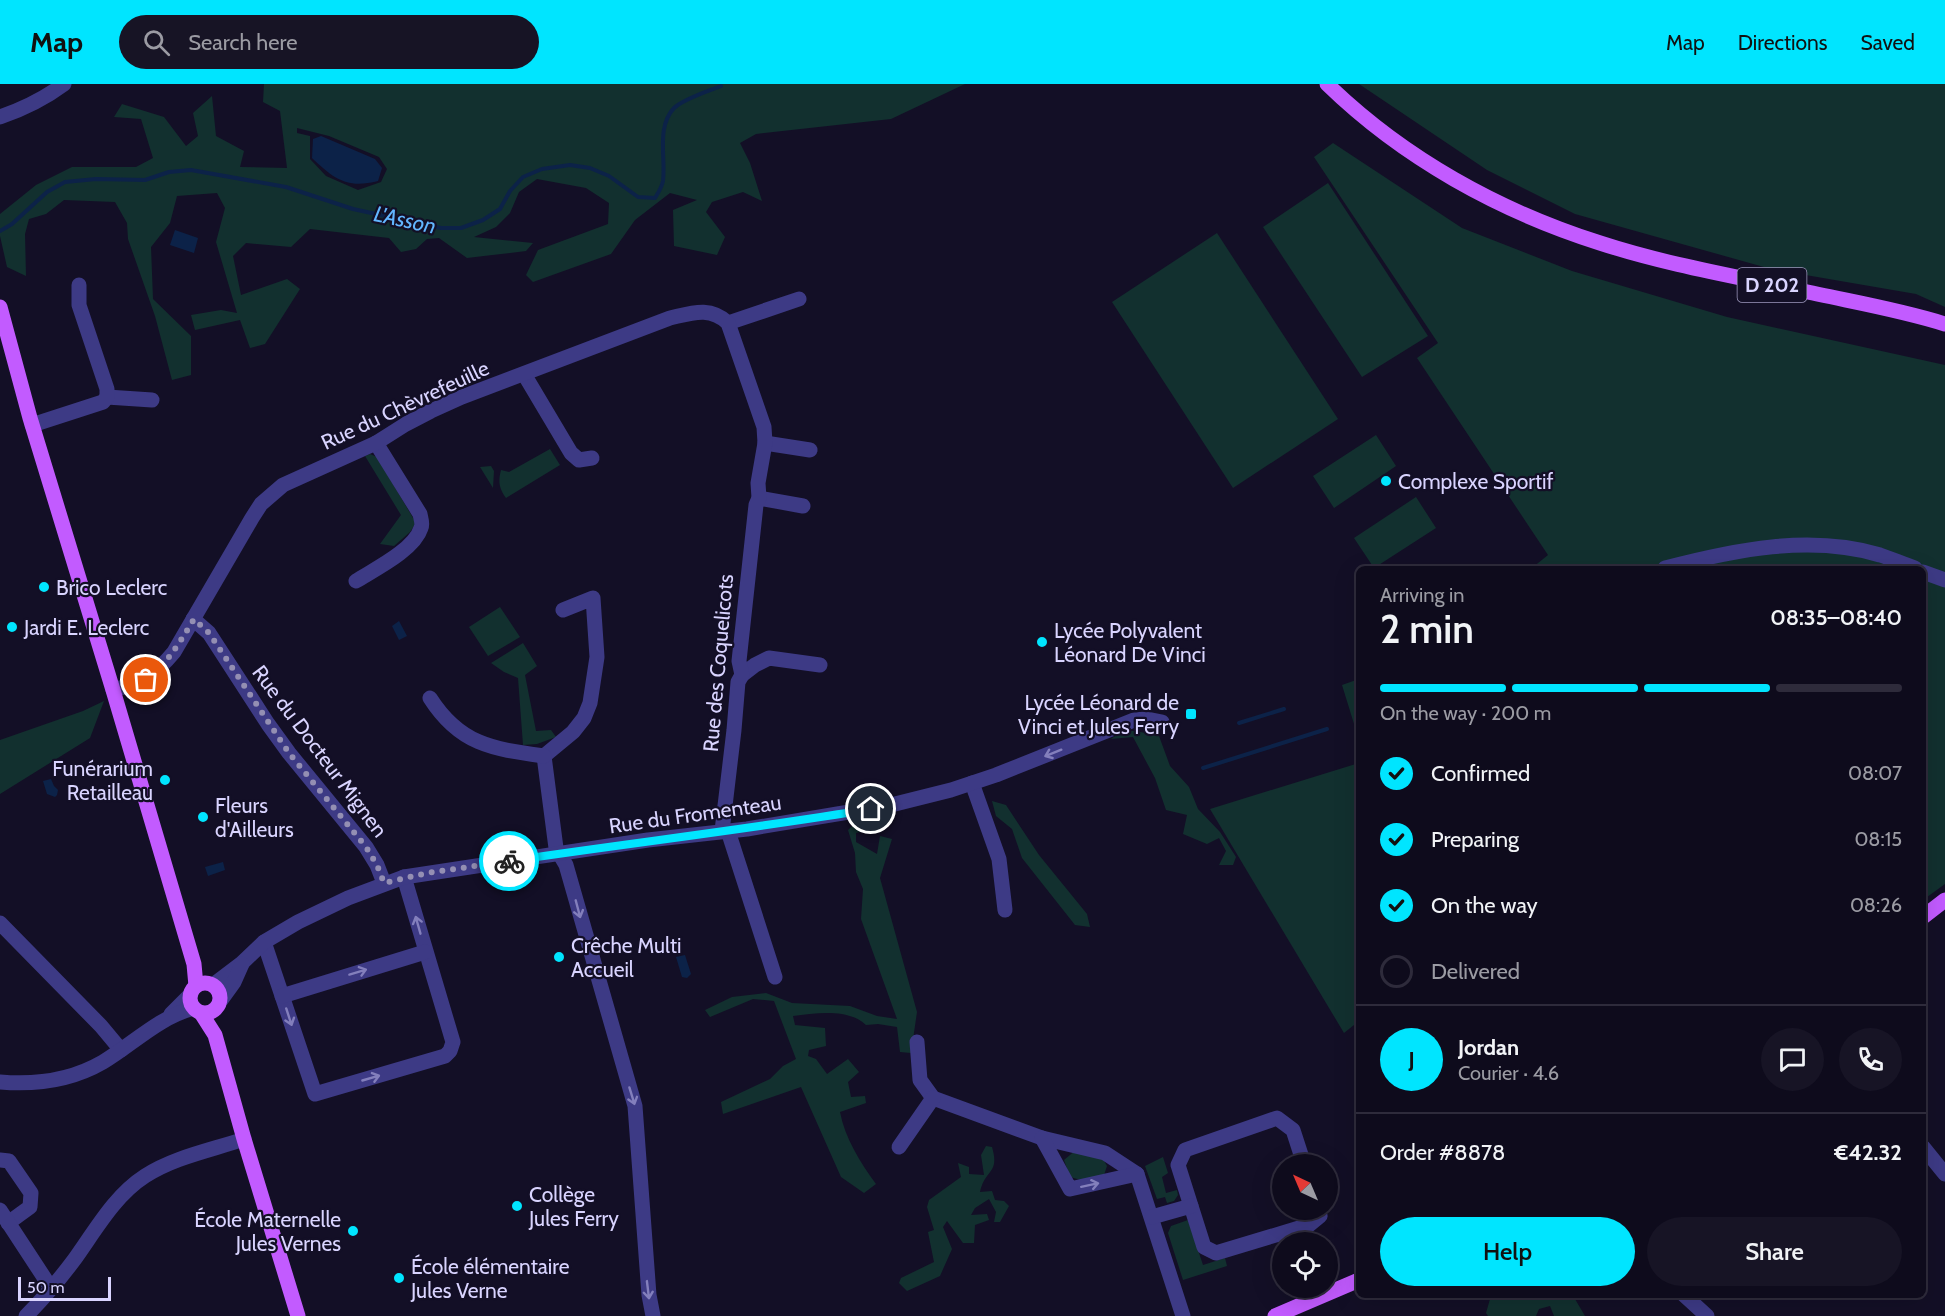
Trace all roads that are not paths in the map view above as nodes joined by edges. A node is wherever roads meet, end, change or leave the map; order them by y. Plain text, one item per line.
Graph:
1 (64, 84) edge
2 (1327, 84) edge
3 (0, 117) edge
4 (79, 285) dead end
5 (799, 299) dead end
6 (0, 307) edge
7 (728, 323) junction
8 (1945, 324) edge
9 (524, 374) junction
10 (107, 397) junction
11 (152, 400) dead end
12 (32, 425) junction
13 (376, 443) junction
14 (765, 443) junction
15 (810, 450) dead end
16 (592, 458) dead end
17 (759, 498) junction
18 (803, 506) dead end
19 (1673, 566) edge
20 (1909, 566) edge
21 (1926, 573) edge
22 (1945, 580) edge
23 (356, 581) dead end
24 (563, 610) dead end
25 (194, 618) junction
26 (820, 665) dead end
27 (742, 675) junction
28 (114, 690) junction
29 (430, 698) dead end
30 (1154, 721) dead end
31 (544, 756) junction
32 (972, 783) junction
33 (725, 831) junction
34 (559, 854) junction
35 (404, 877) junction
36 (384, 883) junction
37 (1945, 900) edge
38 (1005, 910) dead end
39 (1926, 915) edge
40 (0, 923) edge
41 (264, 942) junction
42 (425, 952) junction
43 (242, 963) junction
44 (775, 977) dead end
45 (201, 995) junction
46 (282, 996) junction
47 (219, 1005) junction
48 (215, 1035) junction
49 (917, 1041) dead end
50 (121, 1050) junction
51 (0, 1082) edge
52 (933, 1098) junction
53 (1042, 1137) junction
54 (244, 1139) junction
55 (899, 1148) dead end
56 (1926, 1151) edge
57 (1301, 1154) edge
58 (0, 1160) edge
59 (1137, 1174) junction
60 (1945, 1174) edge
61 (1191, 1206) junction
62 (4, 1216) edge
63 (1152, 1217) junction
64 (1315, 1220) edge
65 (1356, 1281) edge
66 (51, 1288) junction
67 (1687, 1298) edge
68 (1702, 1311) edge
69 (26, 1316) edge
70 (298, 1316) edge
71 (653, 1316) edge
72 (1183, 1316) edge
73 (1275, 1316) edge
74 (1684, 1316) edge

1 - 3 street
2 - 8 main road, D 202
4 - 10 street
5 - 7 street
6 - 12 main road
7 - 9 street, Rue du Chèvrefeuille
7 - 14 street, Rue des Coquelicots
9 - 13 street, Rue du Chèvrefeuille
9 - 16 street
10 - 11 street
10 - 12 street
12 - 28 main road
13 - 23 street
13 - 25 street, Rue du Chèvrefeuille
14 - 15 street
14 - 17 street, Rue des Coquelicots
17 - 18 street
17 - 27 street, Rue des Coquelicots
19 - 20 street
21 - 22 street
24 - 31 street
25 - 28 street
25 - 36 street, Rue du Docteur Mignen
26 - 27 street
27 - 33 street, Rue des Coquelicots
28 - 45 main road
29 - 31 street
30 -> 32 street, Rue du Fromenteau
31 - 34 street
32 - 33 street, Rue du Fromenteau
32 - 38 street
33 - 34 street, Rue du Fromenteau
33 - 44 street
34 - 35 street, Rue du Fromenteau
34 -> 71 street
35 - 36 street, Rue du Fromenteau
42 -> 35 street
36 - 41 street, Rue du Fromenteau
37 - 39 main road
40 - 50 street
41 - 43 street, Rue du Fromenteau
41 - 46 street
46 -> 42 street
46 -> 42 street
43 - 45 street, Rue du Fromenteau
43 - 47 street, Rue du Fromenteau
45 - 47 main road
45 - 47 main road
45 - 48 main road
45 - 50 street, Rue du Fromenteau
47 - 48 main road
48 - 54 main road
49 - 52 street
50 - 51 street, Rue du Fromenteau
52 - 53 street
52 - 55 street
53 - 59 street
53 -> 59 street
54 - 66 street
54 - 70 main road
56 - 60 street
57 - 61 street
58 - 62 street
59 - 63 street
61 - 63 street
61 - 64 street
62 - 66 street
63 - 72 street
65 - 73 main road
66 - 69 street
67 - 68 street
68 - 74 street

